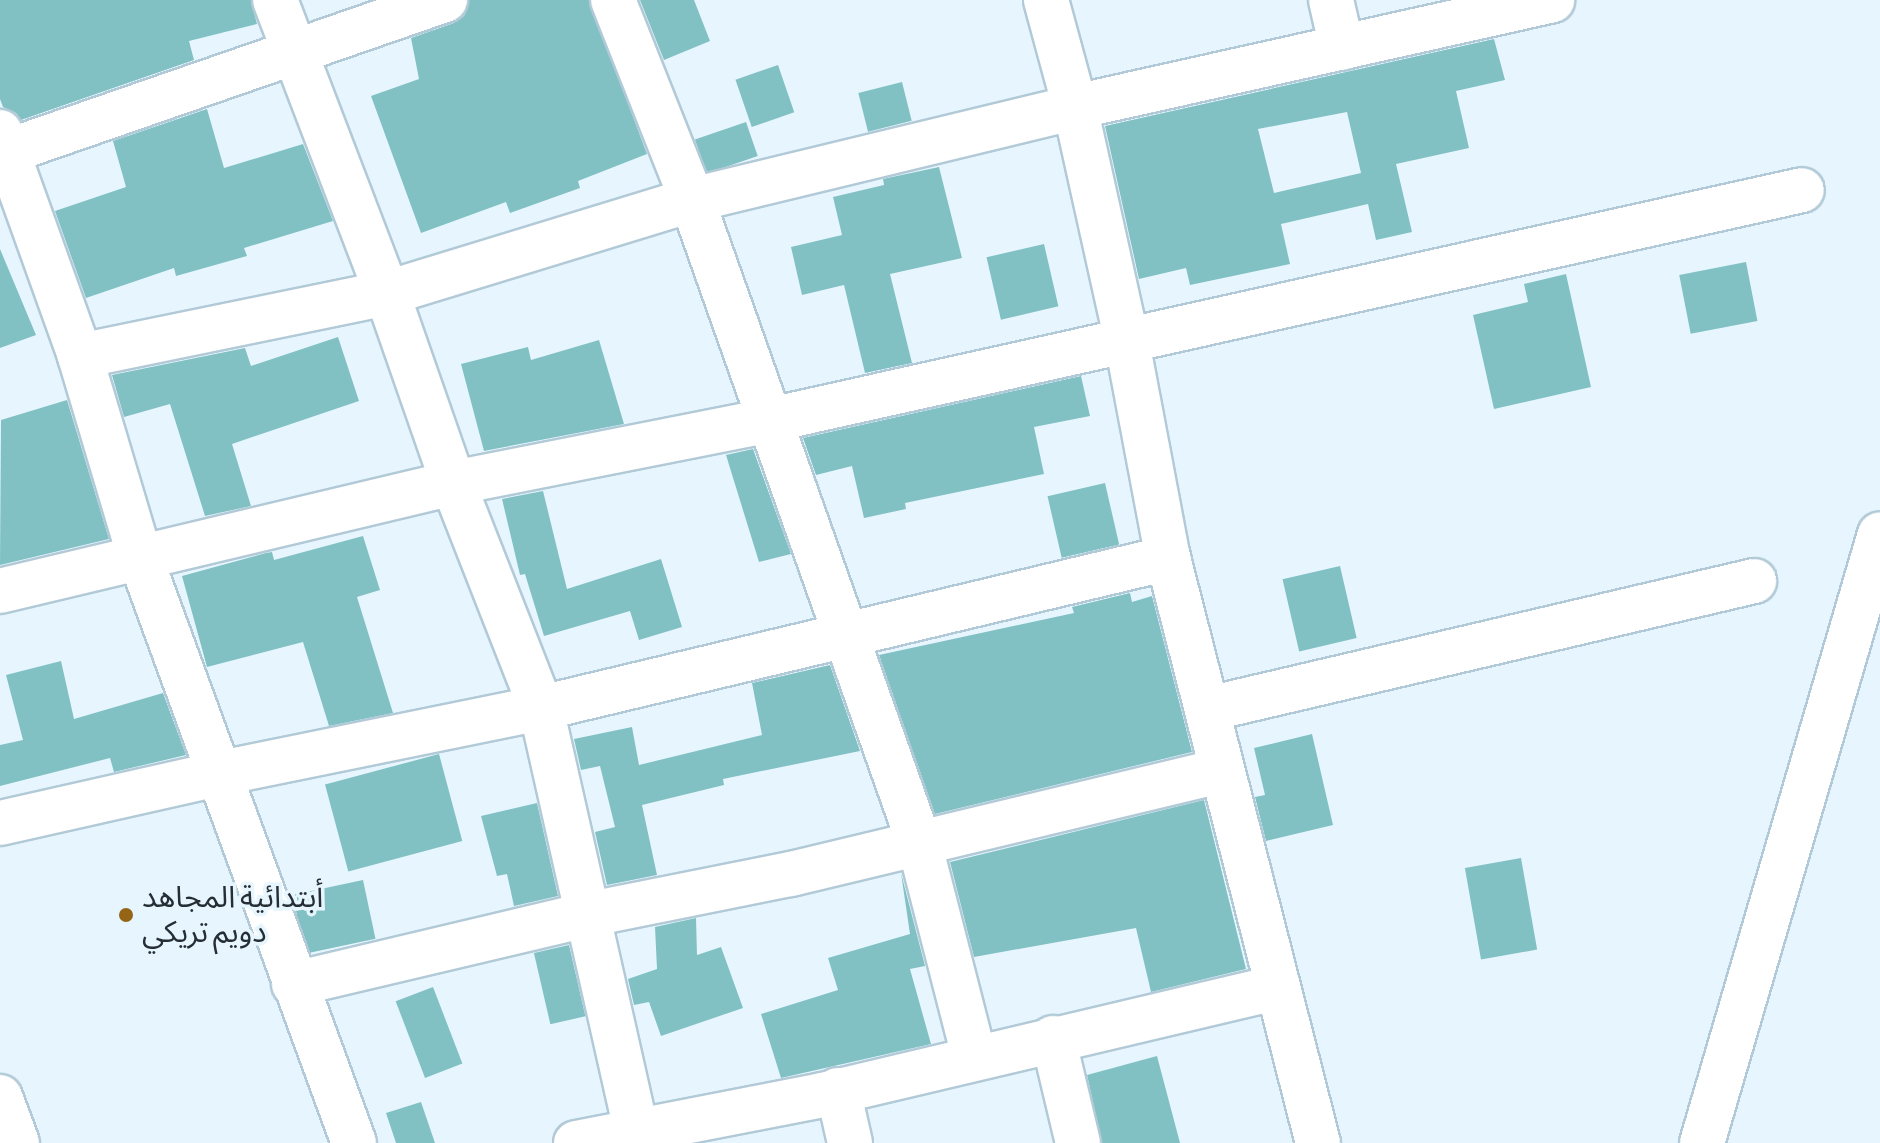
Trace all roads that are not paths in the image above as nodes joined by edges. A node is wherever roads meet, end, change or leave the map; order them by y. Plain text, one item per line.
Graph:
1 (275, 0) edge
2 (445, 0) edge
3 (613, 0) edge
4 (1046, 0) edge
5 (1331, 0) edge
6 (1552, 0) edge
7 (1342, 48) junction
8 (293, 52) junction
9 (1075, 107) junction
10 (2, 146) edge
11 (1802, 190) dead end
12 (692, 200) junction
13 (387, 293) junction
14 (1127, 342) junction
15 (80, 356) junction
16 (770, 420) junction
17 (453, 483) junction
18 (1880, 534) edge
19 (140, 557) junction
20 (1168, 558) junction
21 (1754, 581) dead end
22 (0, 591) edge
23 (847, 634) junction
24 (541, 708) junction
25 (1208, 709) junction
26 (1220, 771) junction
27 (221, 773) junction
28 (0, 823) edge
29 (919, 842) junction
30 (590, 914) junction
31 (294, 984) junction
32 (1276, 988) junction
33 (1053, 1038) junction
34 (974, 1056) junction
35 (838, 1090) junction
36 (0, 1097) edge
37 (638, 1136) edge
38 (17, 1143) edge
39 (354, 1143) edge
40 (576, 1143) edge
41 (850, 1143) edge
42 (1078, 1143) edge
43 (1318, 1143) edge
44 (1702, 1143) edge

1 - 8 street
2 - 8 street
3 - 12 street
4 - 9 street
5 - 7 street
6 - 7 street
7 - 9 street
8 - 10 street
8 - 13 street
9 - 12 street
9 - 14 street
10 - 15 street
11 - 14 street
12 - 13 street
12 - 16 street
13 - 15 street
13 - 17 street
14 - 16 street
14 - 20 street
15 - 19 street
16 - 17 street
16 - 23 street
17 - 19 street
17 - 24 street
18 - 44 street
19 - 22 street
19 - 27 street
20 - 23 street
20 - 25 street
21 - 25 street
23 - 24 street
23 - 29 street
24 - 27 street
24 - 30 street
25 - 26 street
26 - 29 street
26 - 32 street
27 - 28 street
27 - 31 street
29 - 30 street
29 - 34 street
30 - 31 street
30 - 37 street
31 - 39 street
32 - 33 street
32 - 43 street
33 - 34 street
33 - 42 street
34 - 35 street
35 - 37 street
35 - 41 street
36 - 38 street
37 - 40 street

